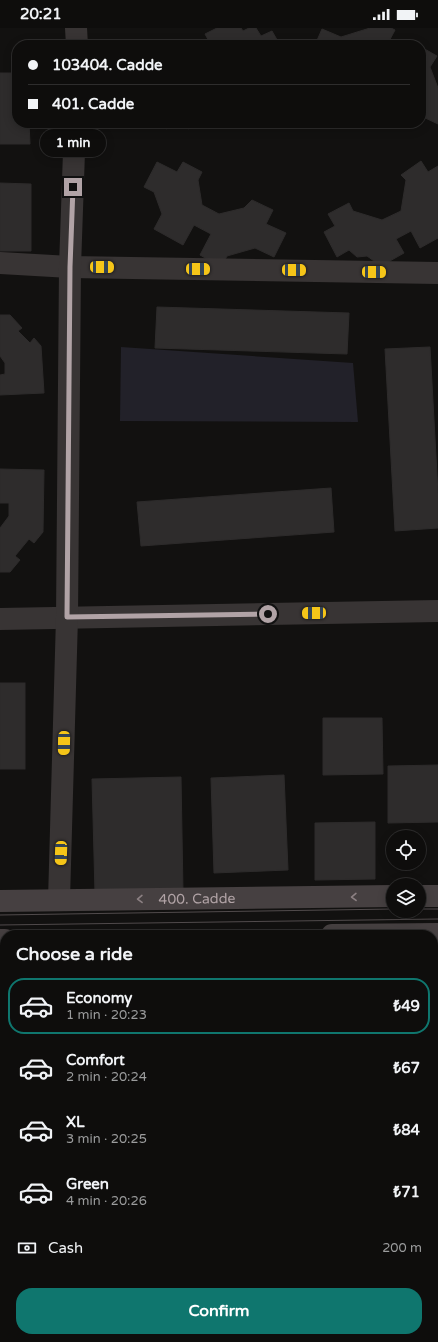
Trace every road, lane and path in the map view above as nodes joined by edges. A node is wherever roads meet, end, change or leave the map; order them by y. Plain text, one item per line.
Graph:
1 (76, 28) edge
2 (76, 40) edge
3 (75, 128) edge
4 (0, 263) edge
5 (70, 267) junction
6 (438, 273) edge
7 (438, 611) edge
8 (67, 617) junction
9 (0, 619) edge
10 (386, 896) edge
11 (426, 896) edge
12 (438, 896) edge
13 (59, 900) junction
14 (0, 901) edge

1 - 2 street
3 - 5 street
4 - 5 street
5 - 6 street
5 - 8 street
7 - 8 street
8 - 9 street
8 - 13 street
10 -> 13 main road, 400. Cadde
11 - 12 main road
13 - 14 main road, 400. Cadde

